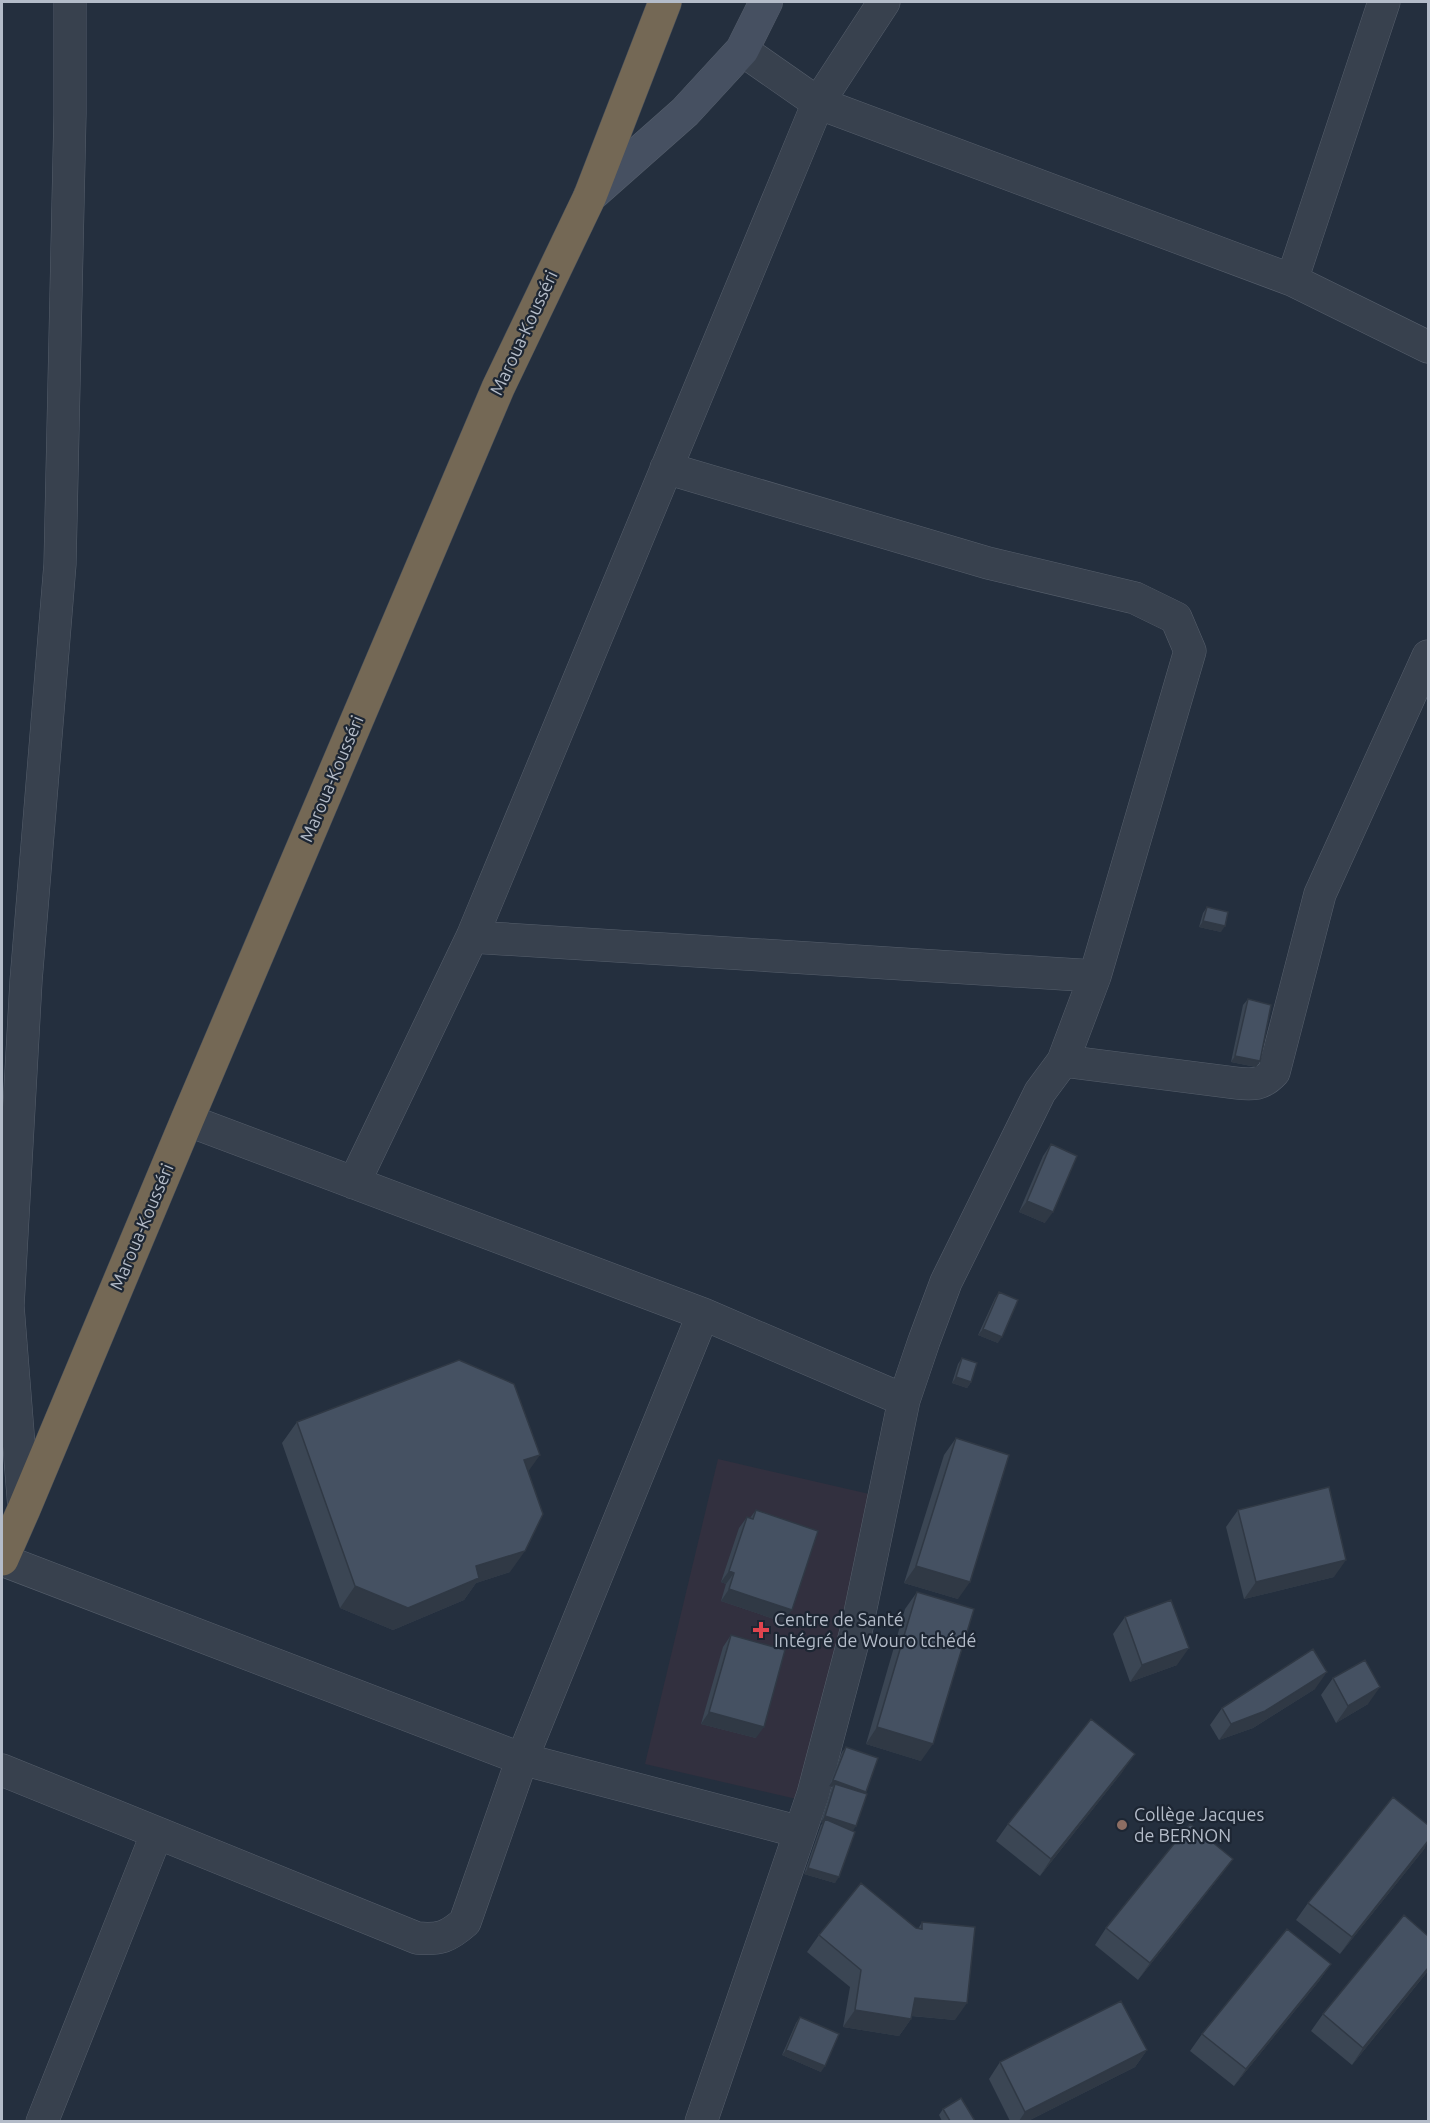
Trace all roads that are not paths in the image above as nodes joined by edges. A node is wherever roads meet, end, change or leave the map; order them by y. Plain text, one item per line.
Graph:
1 (70, 2) edge
2 (665, 2) edge
3 (766, 2) edge
4 (884, 2) edge
5 (1384, 2) edge
6 (742, 50) junction
7 (818, 103) junction
8 (590, 196) junction
9 (1292, 279) junction
10 (1428, 347) edge
11 (666, 468) junction
12 (1428, 656) edge
13 (472, 937) junction
14 (1095, 976) junction
15 (1063, 1061) junction
16 (187, 1120) junction
17 (354, 1183) junction
18 (703, 1314) junction
19 (904, 1400) junction
20 (24, 1509) junction
21 (2, 1560) edge
22 (522, 1759) junction
23 (2, 1770) edge
24 (800, 1832) junction
25 (157, 1833) junction
26 (42, 2121) edge
27 (701, 2121) edge

1 - 20 street
2 - 8 highway, Maroua-Kousséri
3 - 6 street
4 - 7 street
5 - 9 street
6 - 7 street
6 - 8 street
7 - 9 street
7 - 11 street
8 - 16 highway, Maroua-Kousséri
9 - 10 street
11 - 13 street
11 - 14 street
12 - 15 street
13 - 14 street
13 - 17 street
14 - 15 street
15 - 19 street
16 - 17 street
16 - 20 highway, Maroua-Kousséri
17 - 18 street
18 - 19 street
18 - 22 street
19 - 24 street
20 - 21 highway, Maroua-Kousséri
21 - 22 street
22 - 24 street
22 - 25 street
23 - 25 street
24 - 27 street
25 - 26 street

